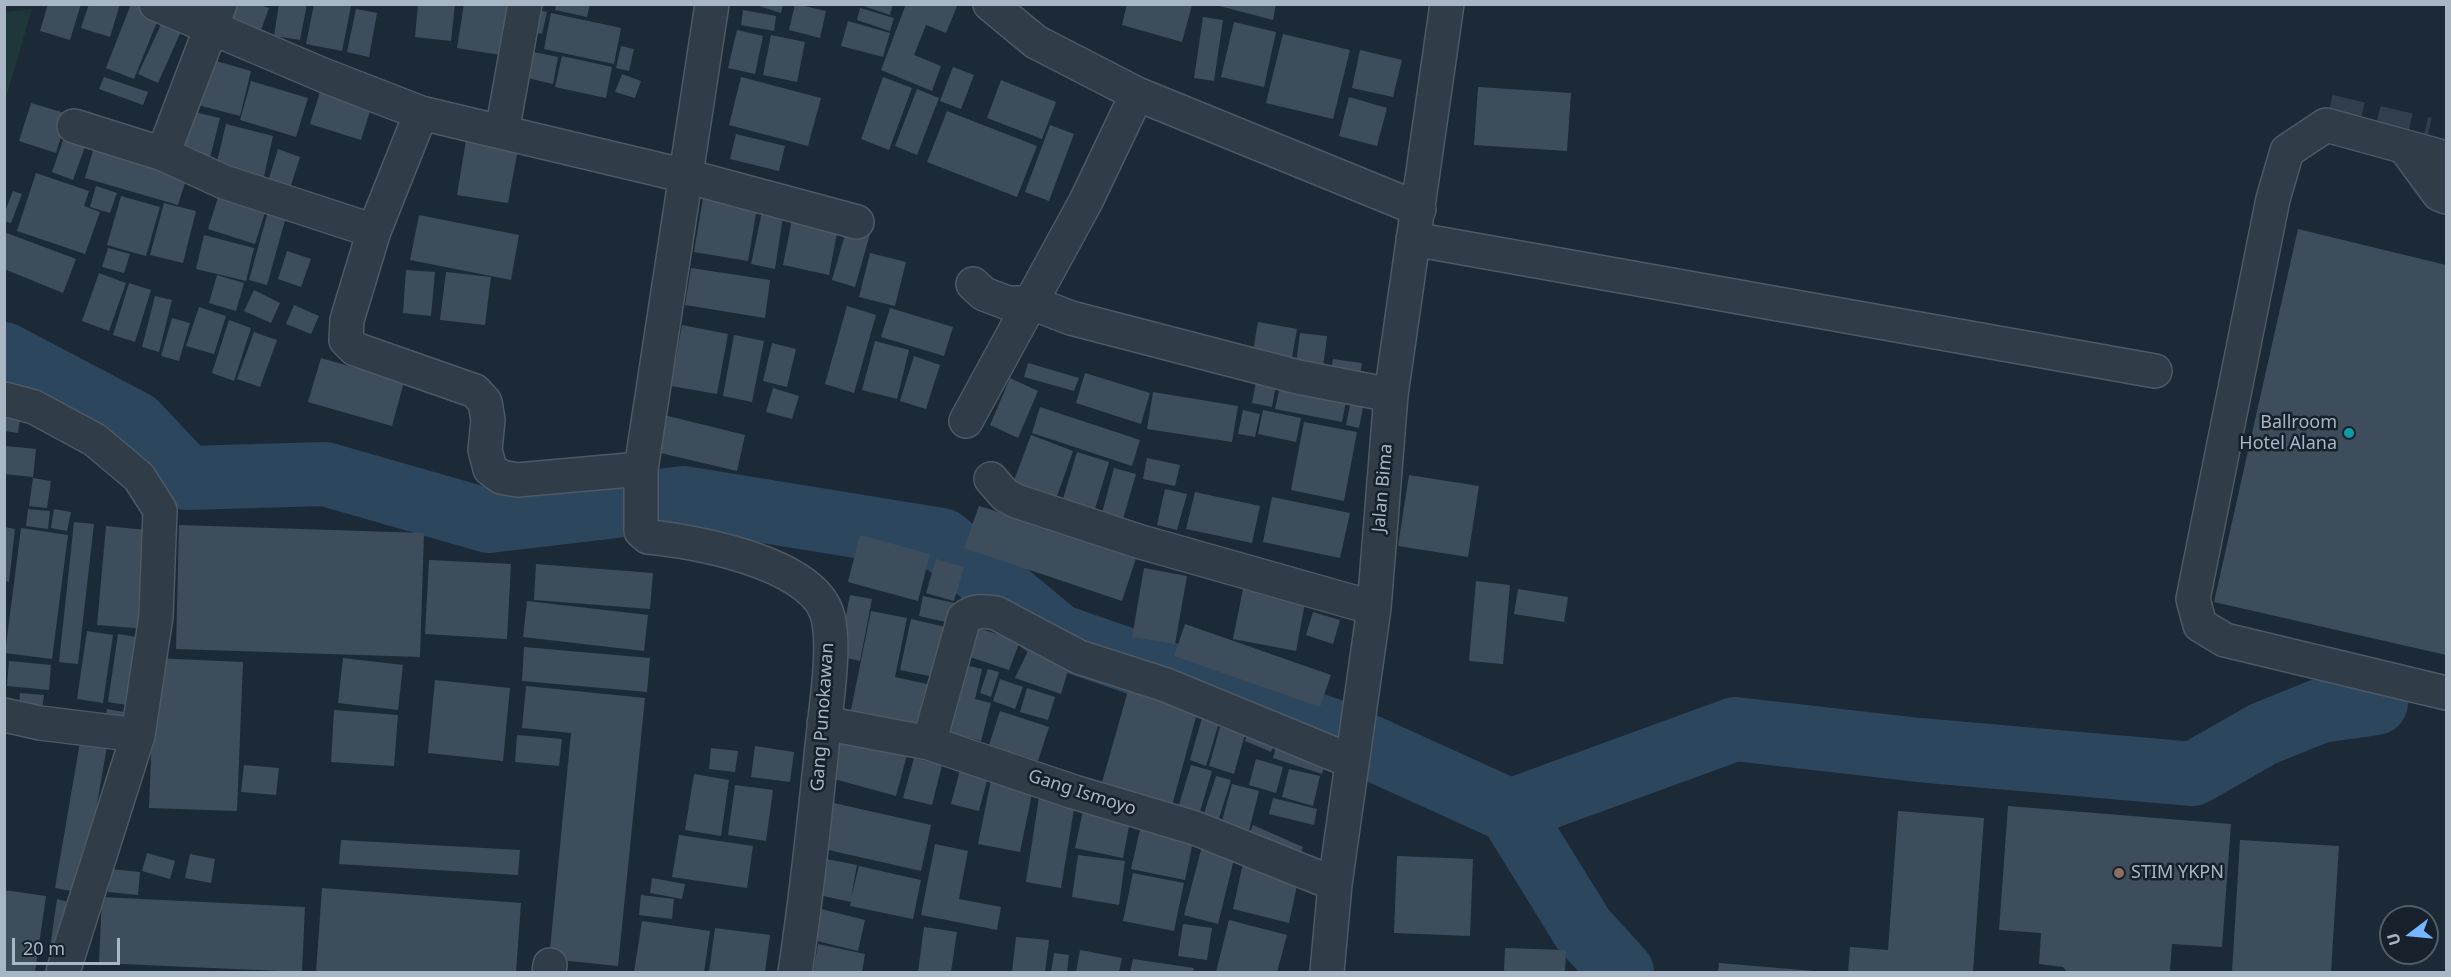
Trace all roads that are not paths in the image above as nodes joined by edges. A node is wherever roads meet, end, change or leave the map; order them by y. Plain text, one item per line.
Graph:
1 (156, 4) edge
2 (525, 4) edge
3 (712, 4) edge
4 (990, 4) edge
5 (1447, 4) edge
6 (216, 16) edge
7 (1137, 94) junction
8 (421, 113) junction
9 (74, 126) dead end
10 (502, 132) junction
11 (2432, 145) edge
12 (163, 154) junction
13 (686, 176) junction
14 (2446, 197) edge
15 (857, 222) dead end
16 (1416, 224) junction
17 (374, 231) junction
18 (973, 284) dead end
19 (1048, 310) junction
20 (2155, 371) dead end
21 (1391, 395) junction
22 (4, 399) edge
23 (966, 421) dead end
24 (641, 475) junction
25 (991, 479) dead end
26 (1374, 608) junction
27 (2446, 693) edge
28 (4, 715) edge
29 (824, 723) junction
30 (138, 735) junction
31 (929, 743) junction
32 (1353, 749) junction
33 (1335, 884) junction
34 (63, 972) edge
35 (795, 972) edge
36 (1328, 972) edge

1 - 6 street
2 - 10 street
3 - 13 street, Gang Punokawan
4 - 7 street
5 - 16 street, Jalan Bima
6 - 8 street
6 - 12 street
7 - 16 street
7 - 19 street
8 - 10 street
8 - 17 street
9 - 12 street
10 - 13 street
11 - 14 street
11 - 27 street
12 - 17 street
13 - 15 street
13 - 24 street, Gang Punokawan
16 - 20 street
16 - 21 street, Jalan Bima
17 - 24 street
18 - 19 street
19 - 21 street
19 - 23 street
21 - 26 street, Jalan Bima
22 - 30 street
24 - 29 street, Gang Punokawan
25 - 26 street
26 - 32 street, Jalan Bima
28 - 30 street
29 - 31 street, Gang Ismoyo
29 - 35 street, Gang Punokawan
30 - 34 street
31 - 32 street
31 - 33 street, Gang Ismoyo
32 - 33 street, Jalan Bima
33 - 36 street, Jalan Bima

